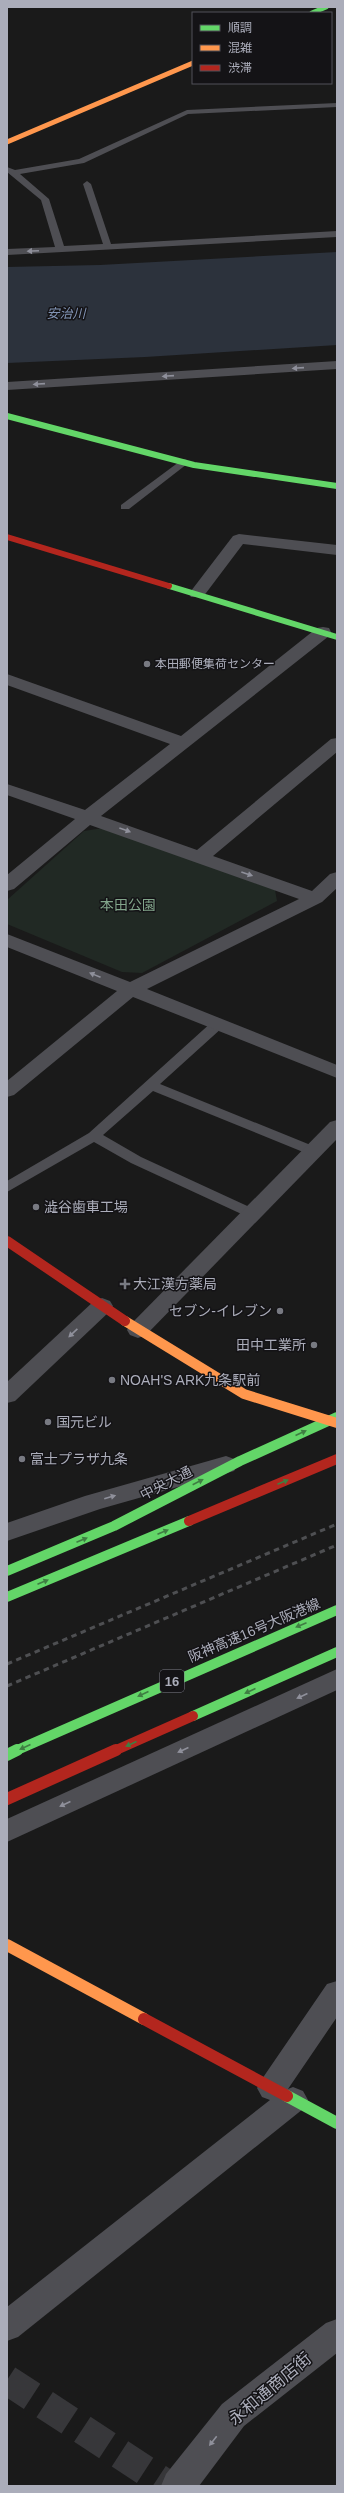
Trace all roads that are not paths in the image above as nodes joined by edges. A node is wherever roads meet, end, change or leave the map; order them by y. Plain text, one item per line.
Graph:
1 (326, 7) edge
2 (314, 12) edge
3 (192, 63) edge
4 (337, 105) edge
5 (7, 142) edge
6 (10, 171) edge
7 (86, 184) dead end
8 (337, 234) edge
9 (108, 247) junction
10 (60, 249) junction
11 (7, 252) edge
12 (337, 365) edge
13 (7, 386) edge
14 (7, 416) edge
15 (183, 462) junction
16 (337, 486) edge
17 (125, 507) dead end
18 (7, 537) edge
19 (337, 550) edge
20 (197, 594) junction
21 (330, 635) edge
22 (7, 679) edge
23 (182, 742) junction
24 (337, 743) edge
25 (7, 789) edge
26 (88, 817) junction
27 (200, 857) junction
28 (337, 878) edge
29 (7, 885) edge
30 (315, 898) junction
31 (7, 940) edge
32 (131, 989) junction
33 (218, 1024) junction
34 (337, 1072) edge
35 (151, 1085) junction
36 (7, 1091) edge
37 (337, 1127) edge
38 (94, 1136) junction
39 (313, 1151) junction
40 (7, 1187) edge
41 (253, 1214) junction
42 (7, 1241) edge
43 (102, 1306) junction
44 (138, 1330) junction
45 (7, 1395) edge
46 (335, 1420) edge
47 (337, 1459) edge
48 (240, 1461) junction
49 (7, 1532) edge
50 (7, 1571) edge
51 (7, 1597) edge
52 (337, 1610) edge
53 (337, 1652) edge
54 (337, 1679) edge
55 (7, 1755) edge
56 (7, 1799) edge
57 (7, 1831) edge
58 (7, 1945) edge
59 (337, 1993) edge
60 (282, 2094) junction
61 (337, 2123) edge
62 (7, 2326) edge
63 (337, 2334) edge
64 (178, 2486) edge

1 - 2 main road
3 - 5 main road
4 - 6 lane
6 - 10 lane
7 - 9 lane
8 - 9 lane
9 - 10 lane
10 -> 11 lane
12 -> 13 street
14 - 15 main road
15 - 16 main road
15 - 17 lane
18 - 20 main road
19 - 20 street
20 - 21 main road
21 - 23 street
22 - 23 street
23 - 26 street
24 - 27 street
25 - 26 street
26 -> 27 street
26 - 29 street
27 -> 30 street
28 - 30 street
30 - 32 street
32 -> 31 street
32 - 33 street
32 - 36 street
33 - 34 street
33 - 35 lane
35 - 38 lane
35 - 39 lane
37 - 39 street
38 - 40 lane
38 - 41 lane
39 - 41 street
41 - 44 street
42 - 43 main road
43 - 44 main road
43 -> 45 street
44 - 46 main road
48 -> 46 main road, 中央大通
51 -> 47 main road
49 -> 48 street
50 -> 48 main road, 中央大通
52 -> 55 main road, 阪神高速16号大阪港線 / 16
53 -> 56 main road
54 -> 57 street
58 - 60 main road
59 - 60 street
60 - 61 main road
60 - 62 street
63 -> 64 street, 永和通商店街

